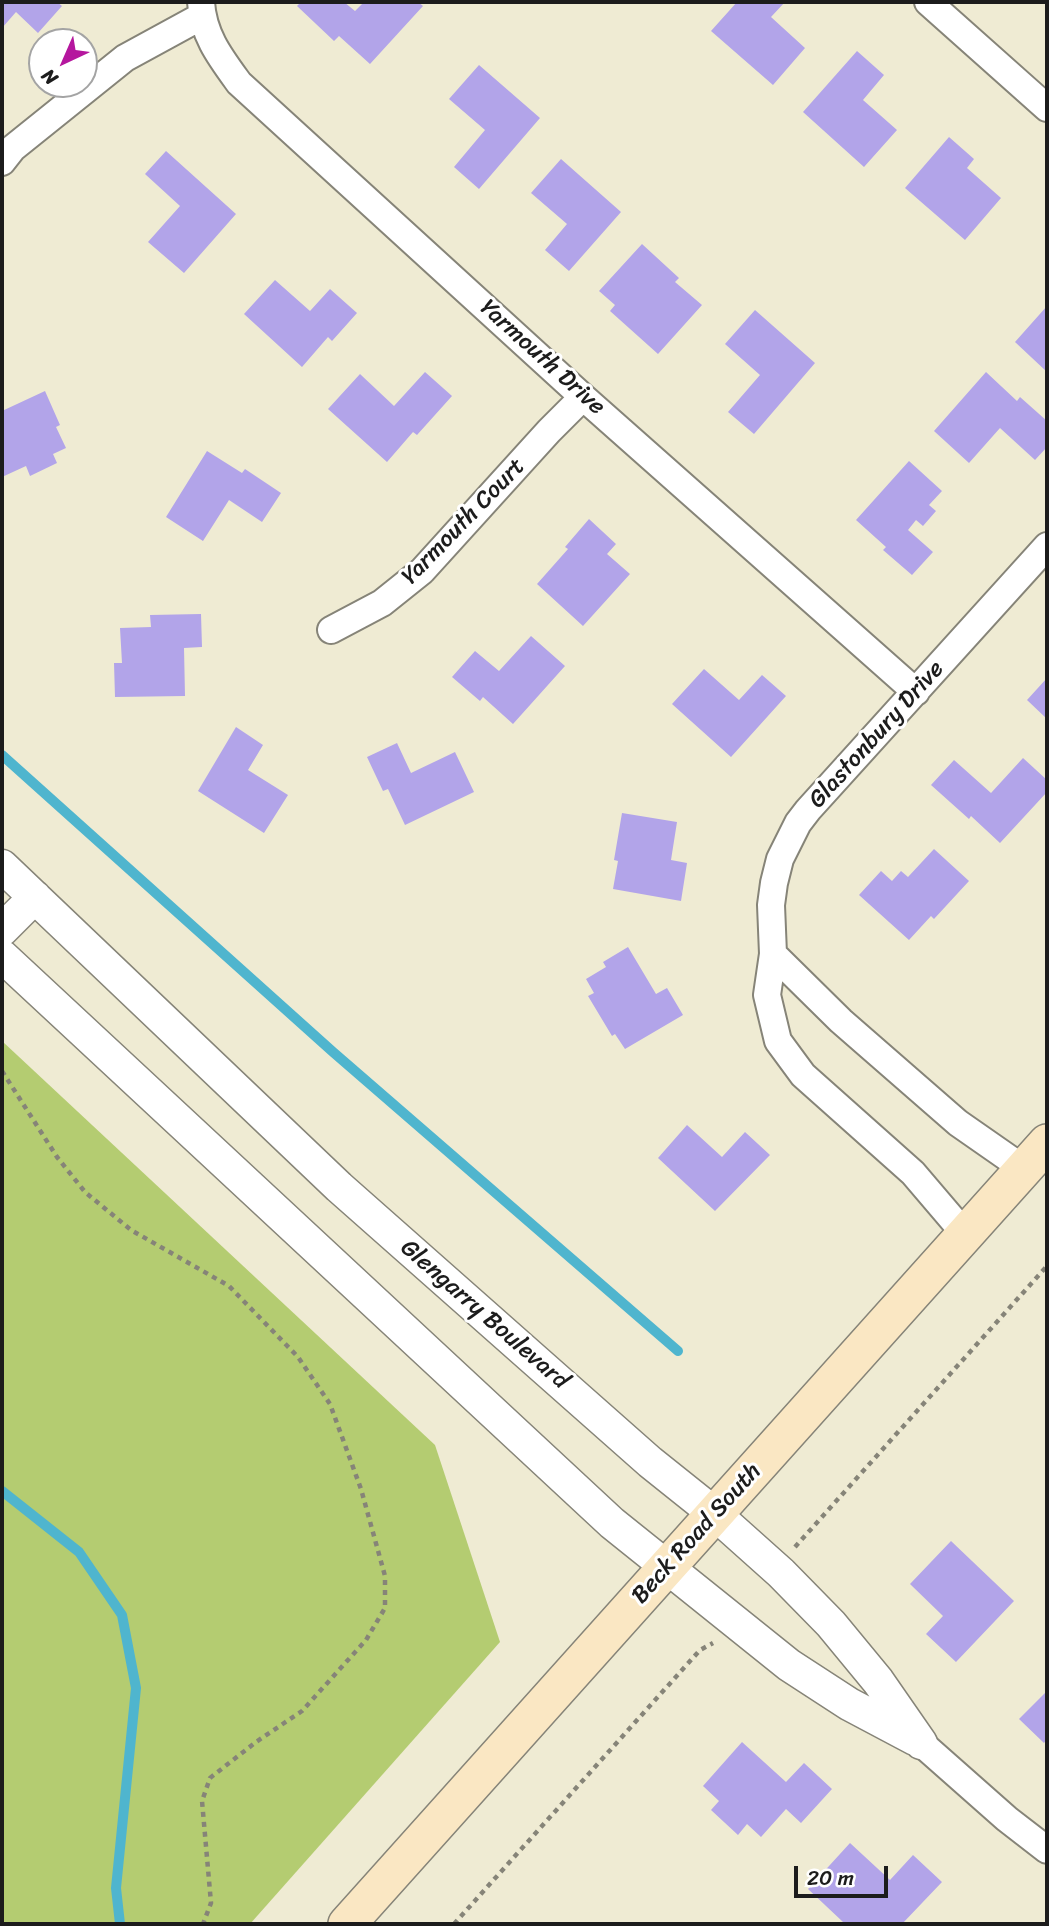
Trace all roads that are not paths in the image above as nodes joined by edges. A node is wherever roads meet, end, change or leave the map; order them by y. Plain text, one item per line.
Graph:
1 (928, 2) edge
2 (201, 9) edge
3 (1047, 108) edge
4 (2, 162) edge
5 (583, 397) junction
6 (1047, 546) edge
7 (331, 630) dead end
8 (916, 692) junction
9 (2, 866) edge
10 (35, 897) junction
11 (2, 930) edge
12 (773, 954) junction
13 (2, 956) edge
14 (1035, 1156) edge
15 (965, 1234) junction
16 (715, 1514) junction
17 (666, 1568) junction
18 (921, 1743) junction
19 (1047, 1850) edge
20 (347, 1924) edge

1 - 3 street
2 - 4 street
2 - 5 street, Yarmouth Drive
5 - 7 street, Yarmouth Court
5 - 8 street, Yarmouth Drive
6 - 8 street, Glastonbury Drive
8 - 12 street, Glastonbury Drive
9 - 10 street, Glengarry Boulevard
10 - 11 street
10 - 16 street, Glengarry Boulevard
12 - 14 street
12 - 15 street, Glastonbury Drive
13 - 17 street, Glengarry Boulevard
14 - 15 main road, Beck Road South
15 - 16 main road, Beck Road South
16 - 17 main road, Beck Road South
16 - 18 street, Glengarry Boulevard
17 - 18 street, Glengarry Boulevard
17 - 20 main road, Beck Road South
18 - 19 street, Glengarry Boulevard

